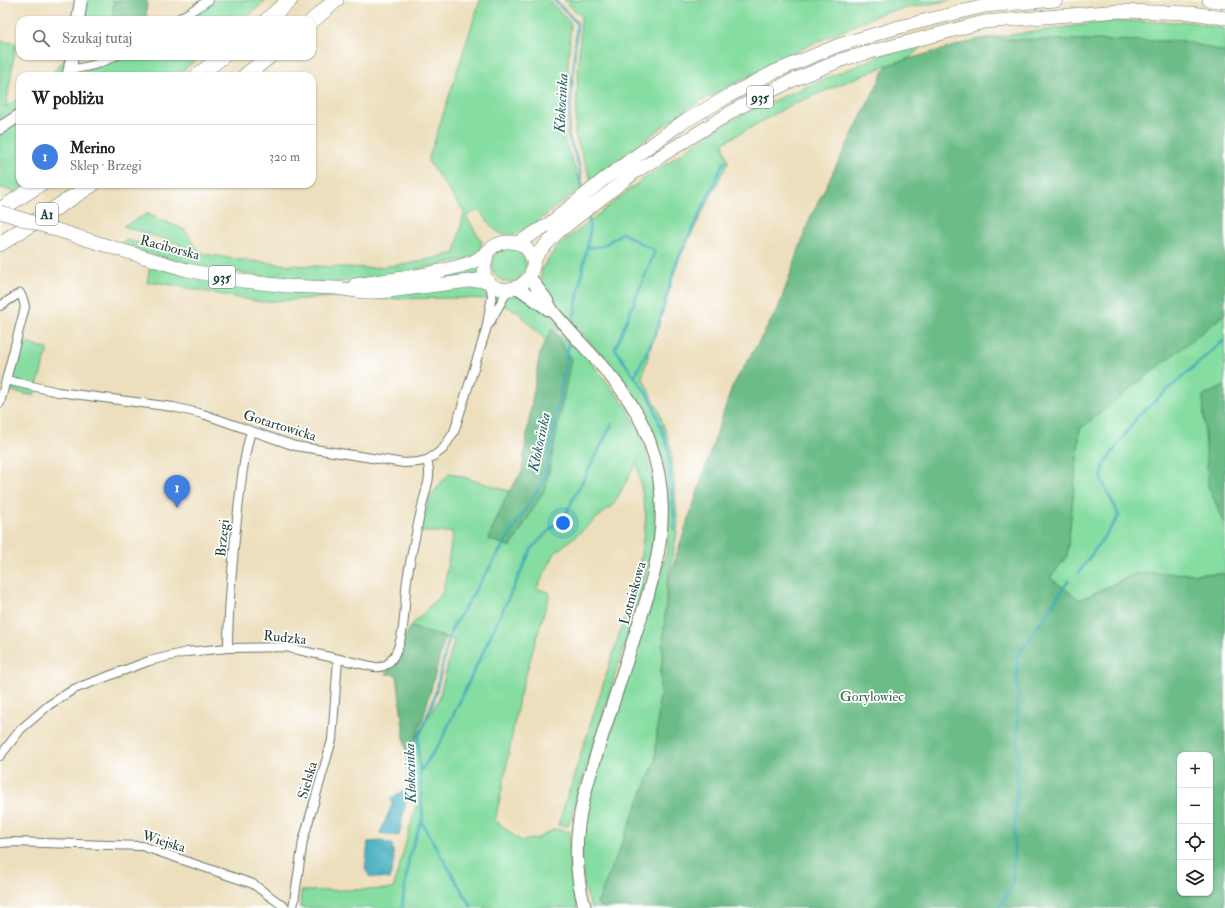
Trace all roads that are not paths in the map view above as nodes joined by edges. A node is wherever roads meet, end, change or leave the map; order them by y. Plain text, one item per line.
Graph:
1 (80, 0) edge
2 (209, 0) edge
3 (290, 0) edge
4 (336, 0) edge
5 (1056, 0) edge
6 (1209, 0) edge
7 (1225, 2) edge
8 (78, 16) edge
9 (183, 16) edge
10 (272, 16) edge
11 (316, 17) edge
12 (1225, 18) edge
13 (71, 60) edge
14 (108, 60) edge
15 (219, 60) edge
16 (265, 60) edge
17 (69, 72) edge
18 (72, 72) edge
19 (202, 72) edge
20 (251, 72) edge
21 (16, 118) edge
22 (0, 128) edge
23 (34, 188) edge
24 (87, 188) edge
25 (0, 211) edge
26 (519, 242) junction
27 (0, 244) edge
28 (488, 251) junction
29 (532, 270) junction
30 (489, 283) junction
31 (336, 288) junction
32 (514, 288) junction
33 (0, 306) edge
34 (554, 313) junction
35 (486, 330) junction
36 (6, 380) junction
37 (0, 403) edge
38 (251, 431) junction
39 (426, 460) junction
40 (228, 648) junction
41 (338, 659) junction
42 (0, 756) edge
43 (0, 843) edge
44 (286, 908) edge
45 (293, 908) edge
46 (585, 908) edge

1 - 8 main road
2 - 9 street
3 - 10 highway
4 - 11 highway
5 - 26 main road, 935
6 - 7 main road
12 - 29 main road, 935
13 - 17 main road
14 - 18 street
15 - 19 highway
16 - 20 highway
21 - 22 main road
23 - 25 highway, A1
24 - 27 highway, A1
25 - 31 main road, Raciborska / 935, bridge
26 - 28 main road, 935
26 - 29 main road
28 - 30 main road
28 - 31 main road, Raciborska / 935
29 - 32 main road, 935
29 - 34 main road, Lotniskowa
30 - 31 main road, Raciborska / 935
30 - 32 main road, 935
30 - 35 street, Gotartowicka
32 - 34 main road, Lotniskowa
32 - 35 street, Gotartowicka
33 - 36 street
34 - 46 main road, Lotniskowa
35 - 39 street, Gotartowicka
36 - 37 street
36 - 38 street, Gotartowicka
38 - 39 street, Gotartowicka
38 - 40 street, Brzegi
39 - 41 street, Rudzka
40 - 41 street, Rudzka
40 - 42 street, Rudzka
41 - 45 street, Sielska
43 - 44 street, Wiejska

